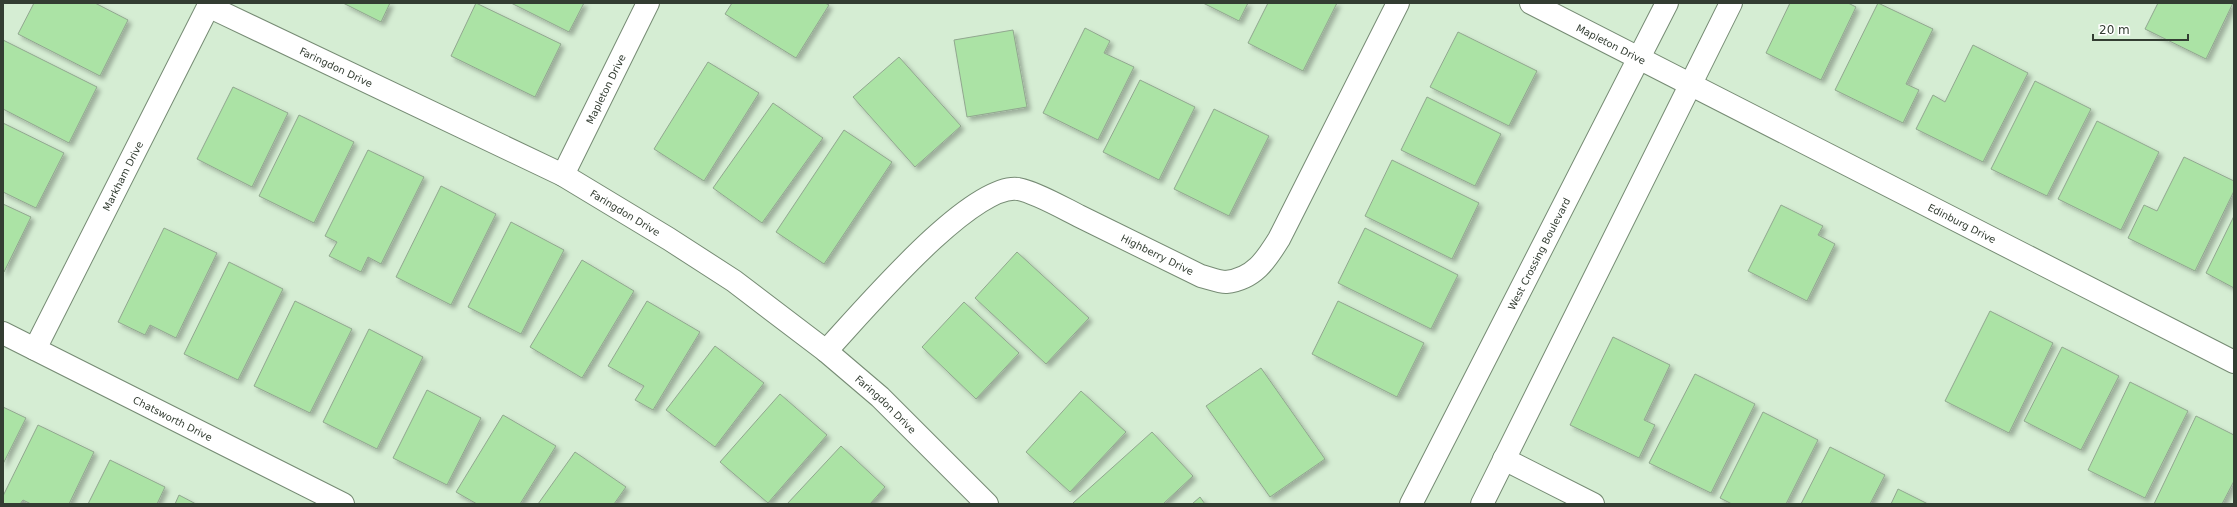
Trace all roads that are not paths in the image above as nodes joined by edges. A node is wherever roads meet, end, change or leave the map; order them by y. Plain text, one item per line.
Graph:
1 (648, 3) edge
2 (1398, 3) edge
3 (1531, 3) edge
4 (1667, 3) edge
5 (1731, 3) edge
6 (209, 5) edge
7 (1639, 59) junction
8 (1690, 86) junction
9 (563, 175) junction
10 (3, 333) edge
11 (35, 349) junction
12 (826, 351) junction
13 (2234, 362) edge
14 (1504, 459) junction
15 (343, 504) edge
16 (987, 504) edge
17 (1411, 504) edge
18 (1482, 504) edge
19 (1592, 504) edge

1 - 9 street, Mapleton Drive
2 - 12 street, Highberry Drive
3 - 7 street, Mapleton Drive
4 - 7 street, West Crossing Boulevard
5 - 8 street
6 - 9 street, Faringdon Drive
6 - 11 street, Markham Drive
7 - 8 street, Mapleton Drive
7 - 17 street, West Crossing Boulevard
8 - 13 street, Edinburg Drive
8 - 14 street
9 - 12 street, Faringdon Drive
10 - 11 street, Chatsworth Drive
11 - 15 street, Chatsworth Drive
12 - 16 street, Faringdon Drive
14 - 18 street
14 - 19 street

